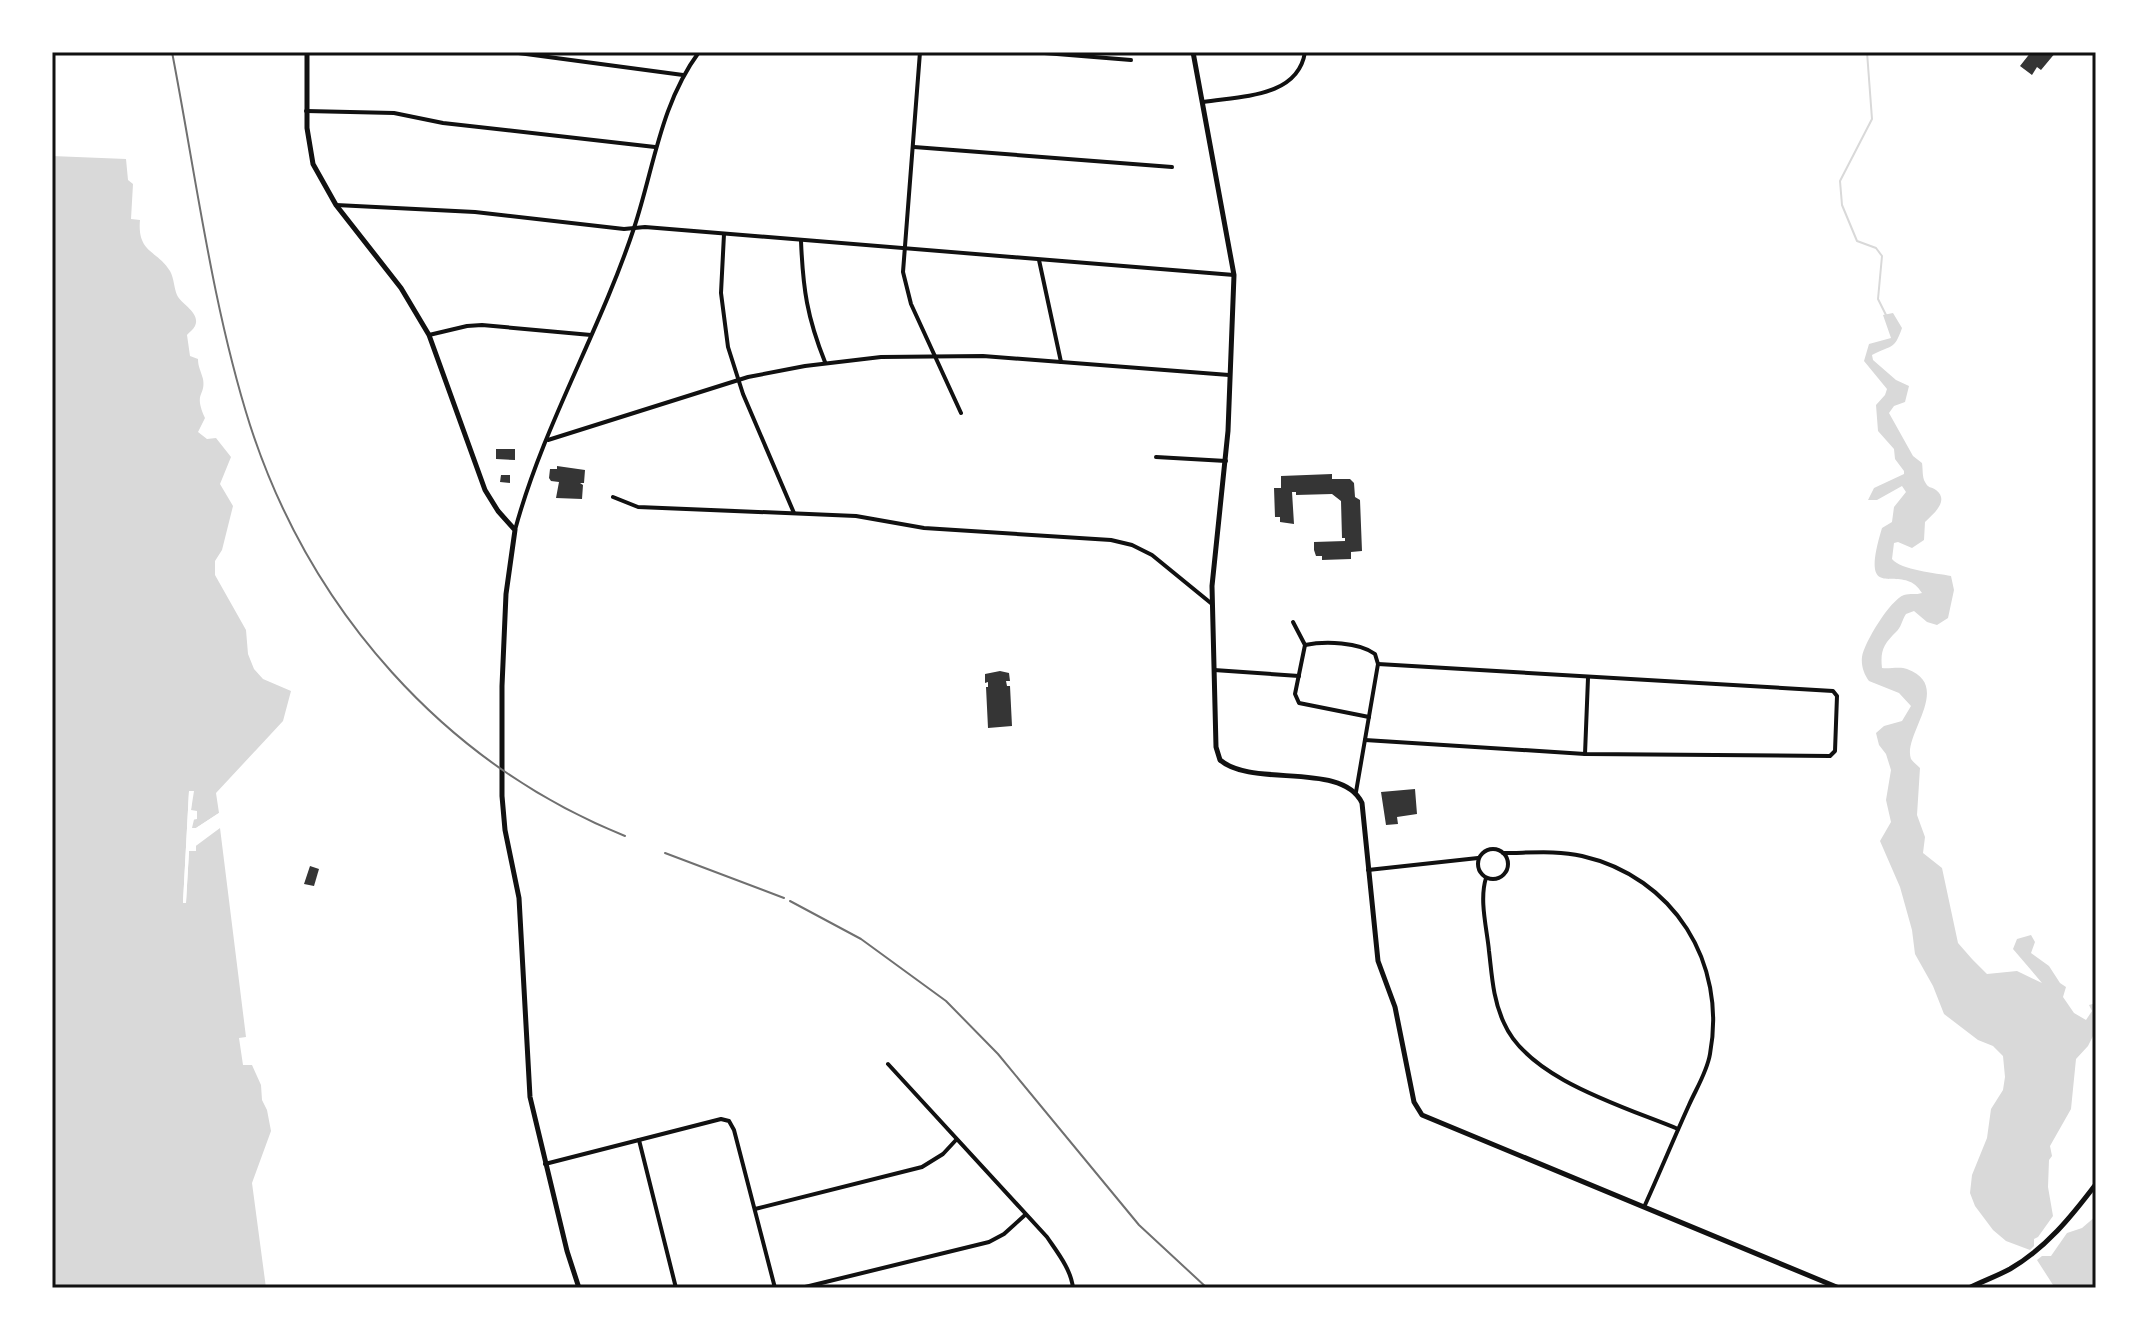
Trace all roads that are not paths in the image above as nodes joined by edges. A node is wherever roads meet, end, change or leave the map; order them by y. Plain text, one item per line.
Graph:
1 (307, 52) edge
2 (511, 52) edge
3 (699, 52) edge
4 (920, 52) edge
5 (1032, 52) edge
6 (1193, 52) edge
7 (1305, 52) edge
8 (1131, 60) dead end
9 (683, 75) junction
10 (1203, 102) junction
11 (306, 111) junction
12 (655, 147) junction
13 (914, 147) junction
14 (1172, 167) dead end
15 (336, 205) junction
16 (634, 228) junction
17 (724, 234) junction
18 (801, 241) junction
19 (903, 248) junction
20 (1039, 260) junction
21 (1234, 275) junction
22 (429, 335) junction
23 (591, 335) junction
24 (935, 355) junction
25 (1061, 362) junction
26 (826, 363) junction
27 (1231, 375) junction
28 (738, 379) junction
29 (961, 413) dead end
30 (548, 440) junction
31 (1156, 457) dead end
32 (1226, 461) junction
33 (613, 497) dead end
34 (794, 513) junction
35 (515, 530) junction
36 (1212, 606) junction
37 (1293, 622) dead end
38 (1305, 645) junction
39 (1378, 664) junction
40 (1214, 670) junction
41 (1299, 676) junction
42 (1588, 678) junction
43 (1369, 717) junction
44 (1365, 740) junction
45 (1585, 754) junction
46 (1356, 792) junction
47 (1503, 853) junction
48 (1523, 853) junction
49 (1478, 858) junction
50 (1508, 863) junction
51 (1368, 870) junction
52 (1486, 878) junction
53 (888, 1064) dead end
54 (1678, 1129) junction
55 (639, 1140) junction
56 (956, 1140) junction
57 (545, 1164) junction
58 (2096, 1184) edge
59 (1645, 1205) junction
60 (755, 1209) junction
61 (1025, 1215) junction
62 (579, 1288) edge
63 (676, 1288) edge
64 (775, 1288) edge
65 (801, 1288) edge
66 (1073, 1288) edge
67 (1839, 1288) edge
68 (1969, 1288) edge

1 - 11 street
2 - 9 street
3 - 9 street
4 - 13 street
5 - 8 street
6 - 10 street
7 - 10 street
9 - 12 street
10 - 21 street
11 - 12 street
11 - 15 street
12 - 16 street
13 - 14 street
13 - 19 street
15 - 16 street
15 - 22 street
16 - 17 street
16 - 23 street
17 - 18 street
17 - 28 street
18 - 19 street
18 - 26 street
19 - 20 street
19 - 24 street
20 - 21 street
20 - 25 street
21 - 27 street
22 - 23 street
22 - 35 street
23 - 30 street
24 - 25 street
24 - 26 street
24 - 29 street
25 - 27 street
26 - 28 street
27 - 32 street
28 - 30 street
28 - 34 street
30 - 35 street
31 - 32 street
32 - 36 street
33 - 34 street
34 - 36 street
35 - 57 street
36 - 40 street
37 - 38 street
38 - 39 street
38 - 41 street
39 - 42 street
39 - 43 street
40 - 41 street
40 - 46 street
41 - 43 street
42 - 45 street
42 - 45 street
43 - 44 street
44 - 45 street
44 - 46 street
46 - 51 street
47 - 48 street
47 - 49 street
47 - 50 street
48 - 50 street
48 - 54 street
49 - 51 street
49 - 52 street
50 - 52 street
51 - 59 street
52 - 54 street
53 - 56 street
54 - 59 street
55 - 57 street
55 - 60 street
55 - 63 street
56 - 60 street
56 - 61 street
57 - 62 street
58 - 68 street
59 - 67 street
60 - 64 street
61 - 65 street
61 - 66 street

